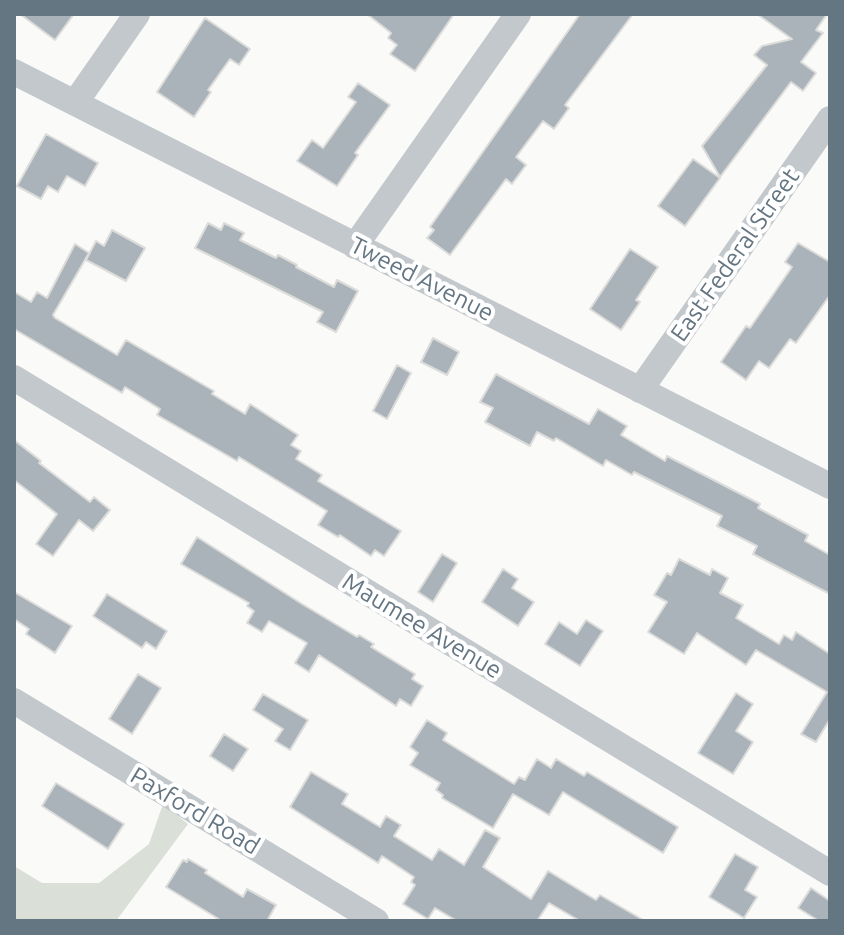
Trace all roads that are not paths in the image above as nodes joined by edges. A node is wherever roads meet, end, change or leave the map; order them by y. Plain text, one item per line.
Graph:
1 (137, 14) edge
2 (518, 14) edge
3 (14, 72) edge
4 (75, 103) junction
5 (830, 119) edge
6 (355, 246) junction
7 (14, 378) edge
8 (640, 390) junction
9 (830, 486) edge
10 (14, 701) edge
11 (830, 873) edge
12 (376, 921) edge

1 - 4 street
2 - 6 street
3 - 4 street, Tweed Avenue
4 - 6 street, Tweed Avenue
5 - 8 street, East Federal Street
6 - 8 street, Tweed Avenue
7 - 11 street, Maumee Avenue
8 - 9 street, Tweed Avenue
10 - 12 street, Paxford Road

